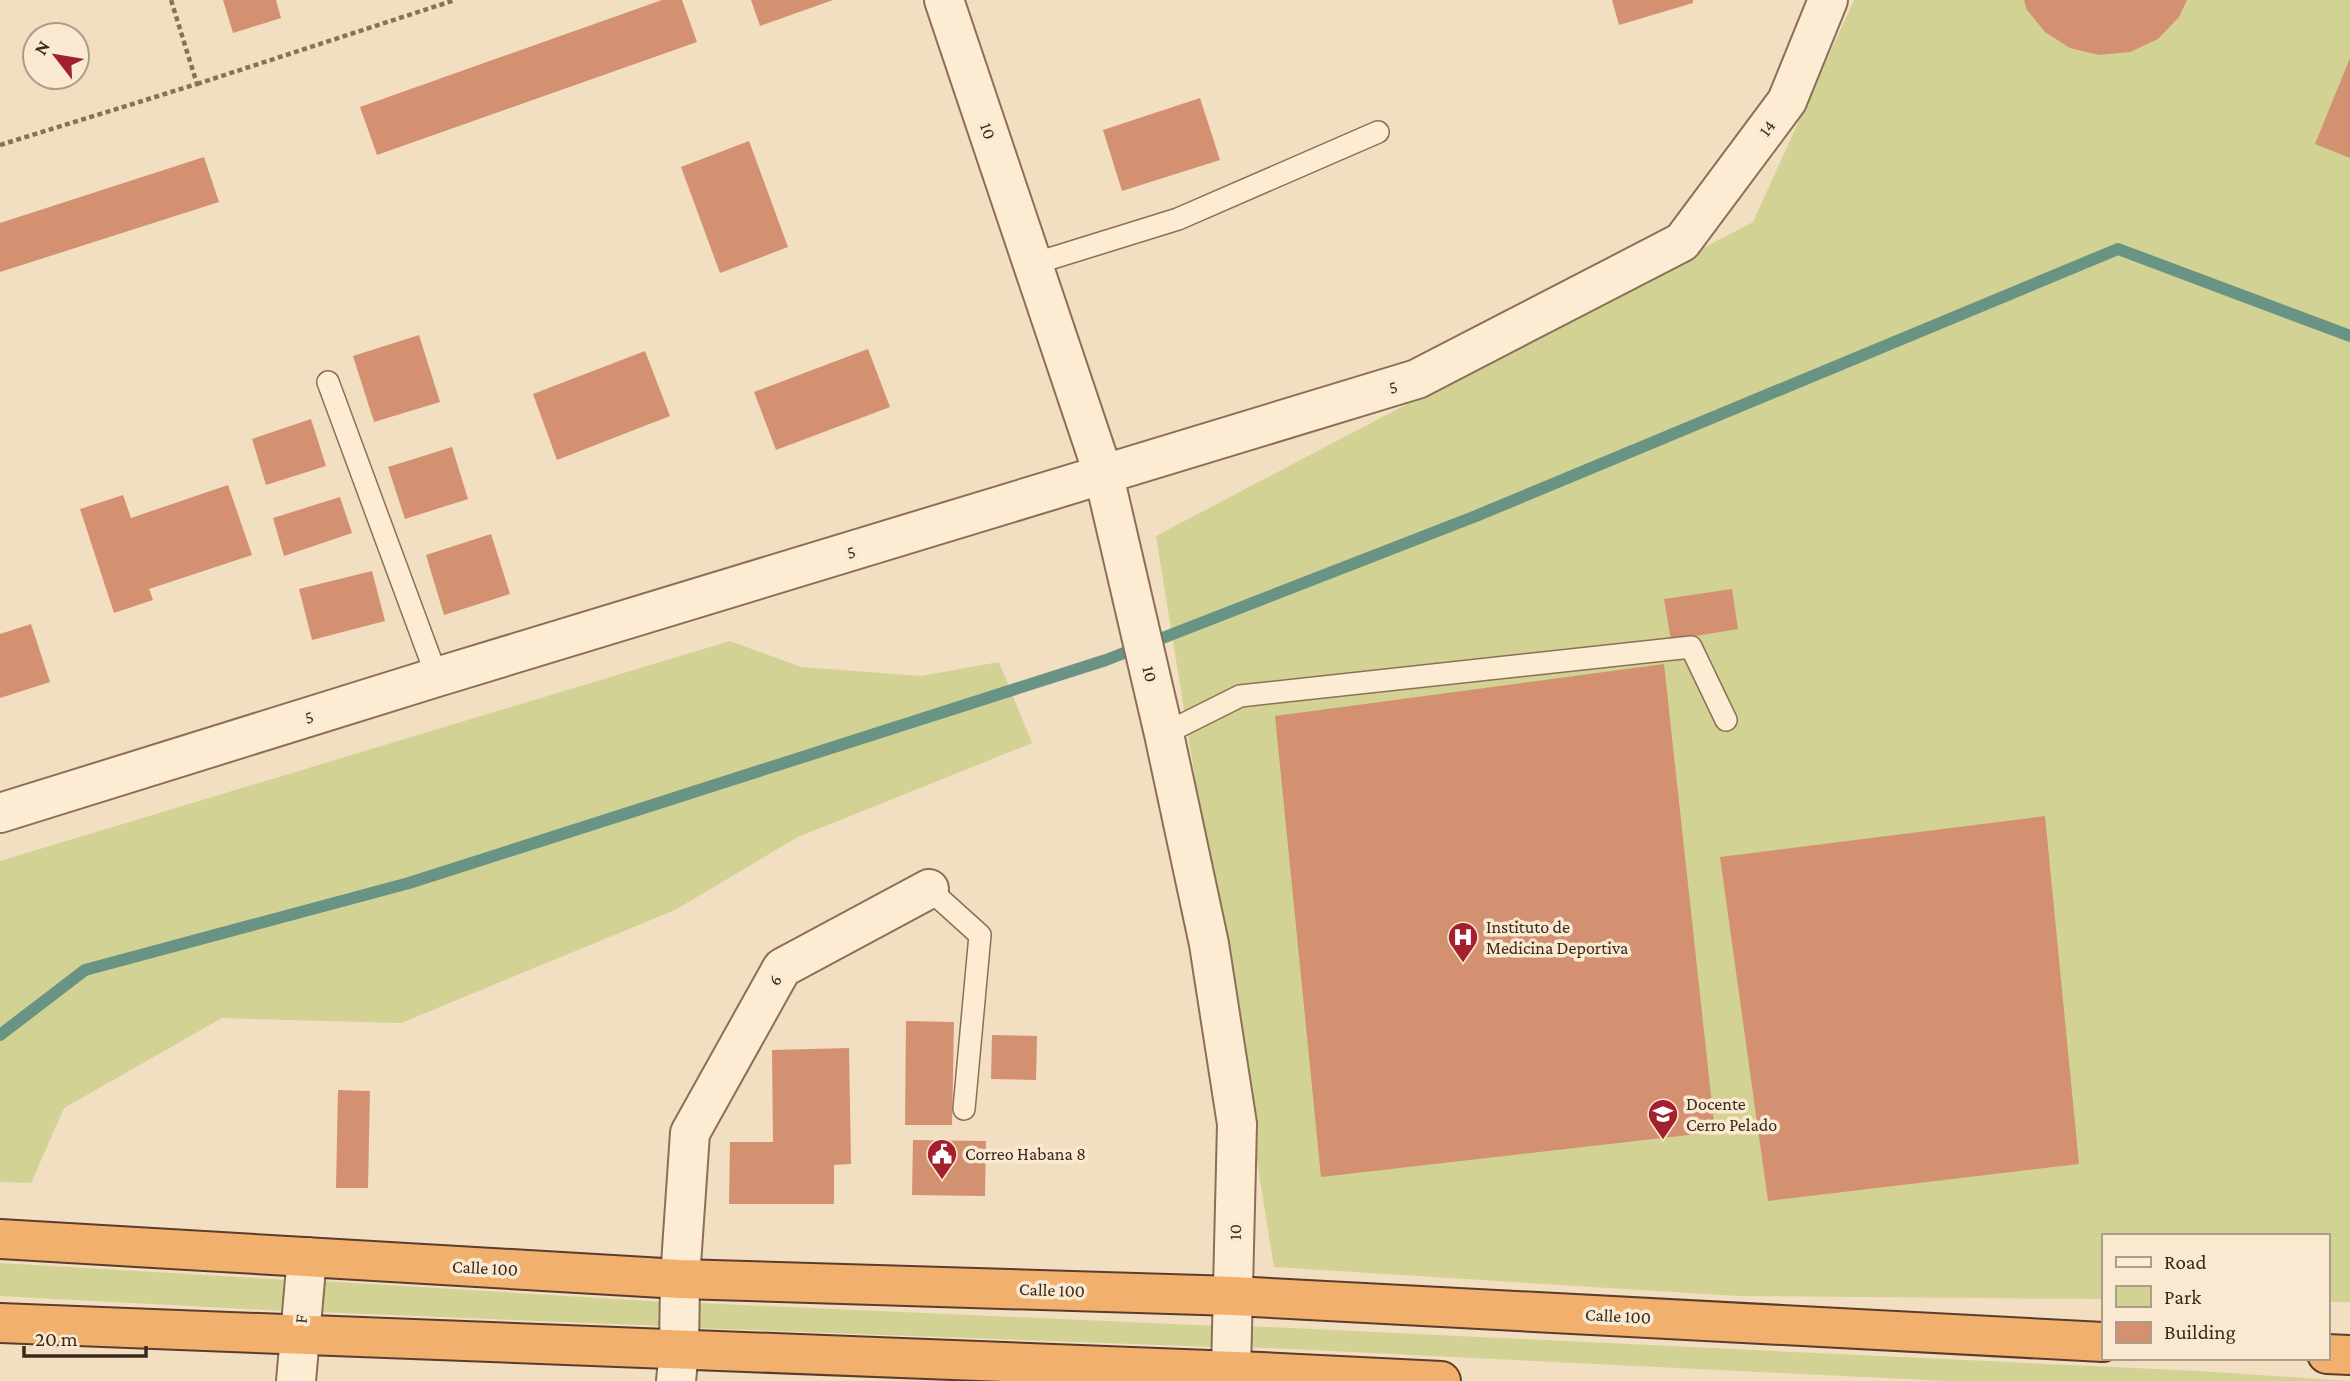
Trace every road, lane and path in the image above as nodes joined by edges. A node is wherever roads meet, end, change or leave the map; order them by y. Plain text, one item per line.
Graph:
1 (171, 0) edge
2 (455, 0) edge
3 (944, 0) edge
4 (1828, 0) edge
5 (197, 84) junction
6 (1378, 132) dead end
7 (0, 145) edge
8 (1682, 242) joint
9 (1033, 264) junction
10 (328, 382) dead end
11 (1104, 476) junction
12 (438, 677) junction
13 (1726, 720) dead end
14 (1164, 734) junction
15 (0, 813) edge
16 (929, 889) joint
17 (964, 1109) dead end
18 (0, 1239) edge
19 (307, 1257) junction
20 (680, 1279) junction
21 (1234, 1296) junction
22 (0, 1323) edge
23 (299, 1336) junction
24 (2102, 1342) edge
25 (2329, 1354) edge
26 (2350, 1355) edge
27 (678, 1366) edge
28 (1231, 1371) junction
29 (296, 1381) edge
30 (1441, 1381) edge

1 - 5 path
2 - 5 path
3 - 9 street, 10
4 - 8 street, 14
5 - 7 path
6 - 9 lane
8 - 11 street, 5
9 - 11 street, 10
10 - 12 lane
11 - 12 street, 5
11 - 14 street, 10
12 - 15 street, 5
13 - 14 lane
14 - 21 street, 10
16 - 17 lane, 6
16 - 20 street, 6
18 - 19 highway, Calle 100
19 - 20 highway, Calle 100
19 - 23 street, F
20 - 21 highway, Calle 100
20 - 27 street, 6
21 - 24 highway, Calle 100
21 - 28 street, 10
22 - 23 highway
23 - 27 highway
23 - 29 street, F
25 - 26 highway
27 - 28 highway
28 - 30 highway

